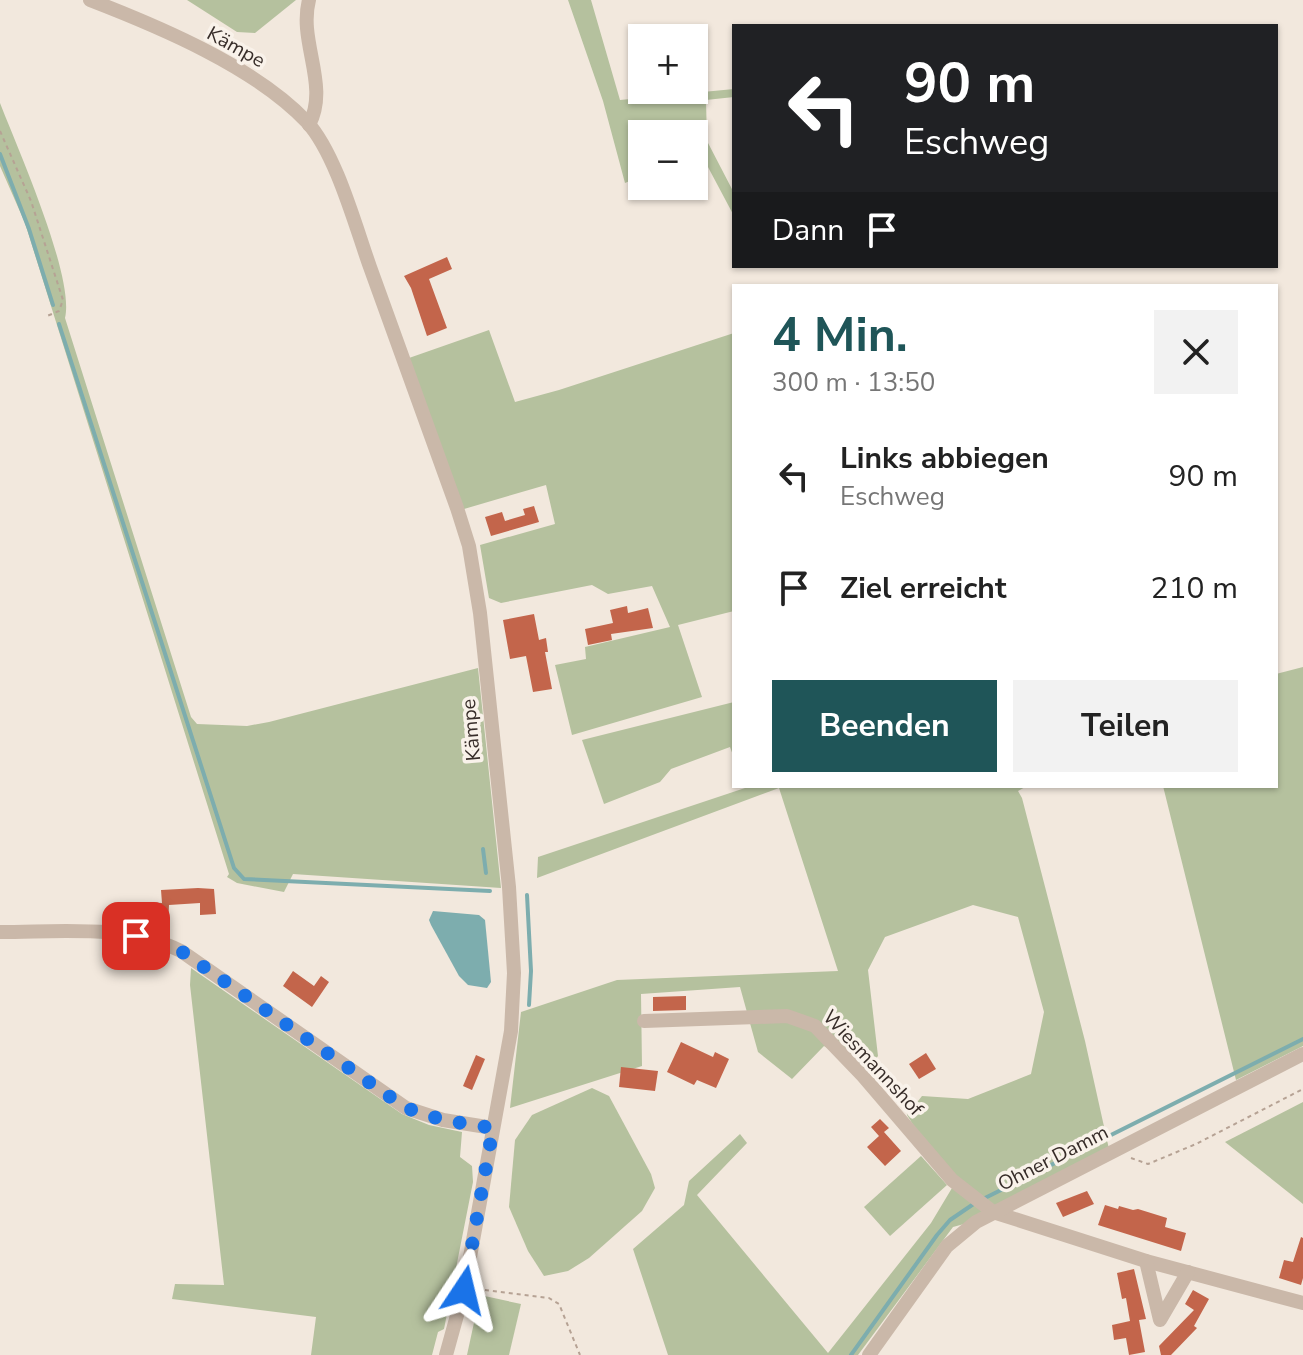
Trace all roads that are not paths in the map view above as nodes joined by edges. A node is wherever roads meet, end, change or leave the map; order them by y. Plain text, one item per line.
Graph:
1 (90, 0) edge
2 (309, 0) edge
3 (309, 125) junction
4 (0, 932) edge
5 (644, 1021) dead end
6 (1303, 1054) edge
7 (493, 1128) junction
8 (993, 1212) junction
9 (1146, 1261) junction
10 (1188, 1272) junction
11 (1303, 1303) edge
12 (446, 1355) edge
13 (869, 1355) edge

1 - 3 street, Kämpe
2 - 3 street
3 - 7 street, Kämpe
4 - 7 street
5 - 8 street, Wiesmannshof
6 - 8 street, Ohner Damm
7 - 12 street, Kämpe
8 - 9 street
8 - 13 street, Ohner Damm
9 - 10 street
9 - 10 street
10 - 11 street

